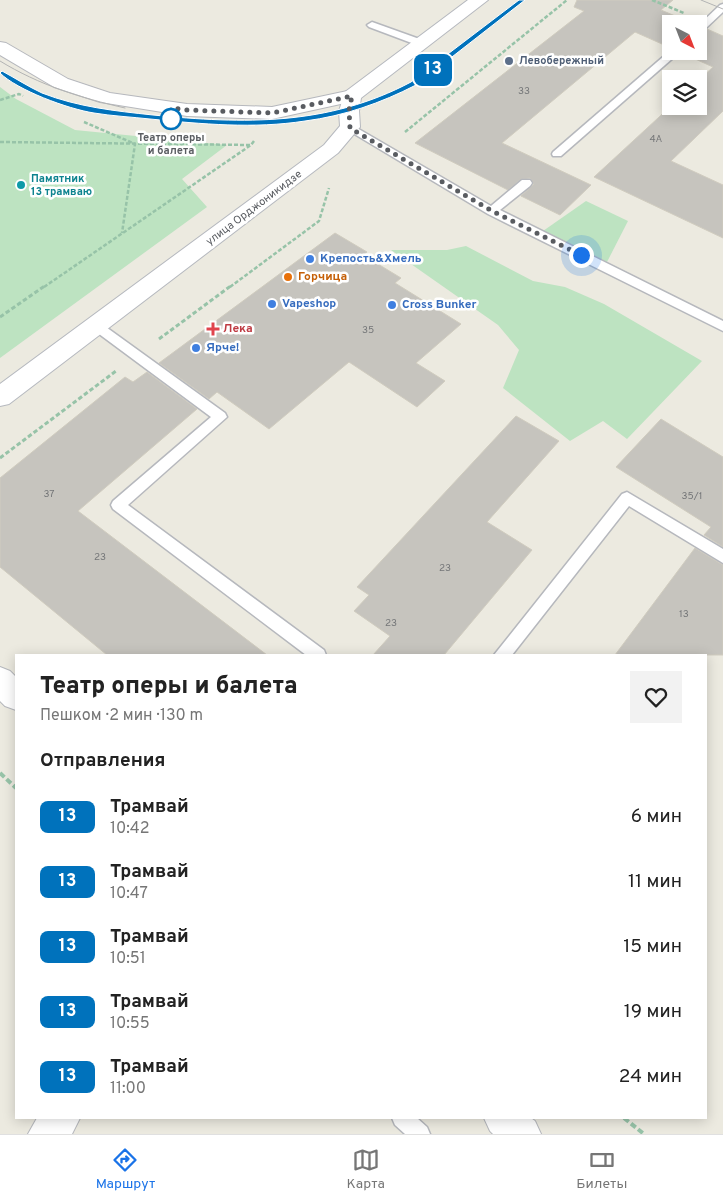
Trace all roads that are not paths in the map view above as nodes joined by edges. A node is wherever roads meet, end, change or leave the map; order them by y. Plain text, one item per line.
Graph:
1 (479, 0) edge
2 (723, 7) edge
3 (708, 21) edge
4 (372, 25) dead end
5 (421, 43) junction
6 (0, 47) edge
7 (666, 60) edge
8 (352, 96) junction
9 (350, 128) junction
10 (557, 154) dead end
11 (526, 183) dead end
12 (492, 211) junction
13 (95, 325) junction
14 (723, 326) edge
15 (0, 396) edge
16 (723, 557) edge
17 (317, 654) edge
18 (503, 654) edge
19 (0, 682) edge
20 (15, 695) edge
21 (60, 1119) edge
22 (403, 1119) edge
23 (504, 1119) edge
24 (47, 1134) edge
25 (420, 1134) edge
26 (522, 1134) edge

1 - 5 main road
2 - 3 lane
4 - 5 lane
5 - 8 main road
6 - 8 main road
7 - 10 lane
8 - 9 main road
9 - 12 lane
9 - 13 main road, улица Орджоникидзе
11 - 12 lane
12 - 14 lane
13 - 15 main road, улица Орджоникидзе
13 - 17 lane
16 - 18 lane
19 - 20 main road
21 - 24 main road
22 - 25 lane
23 - 26 main road

